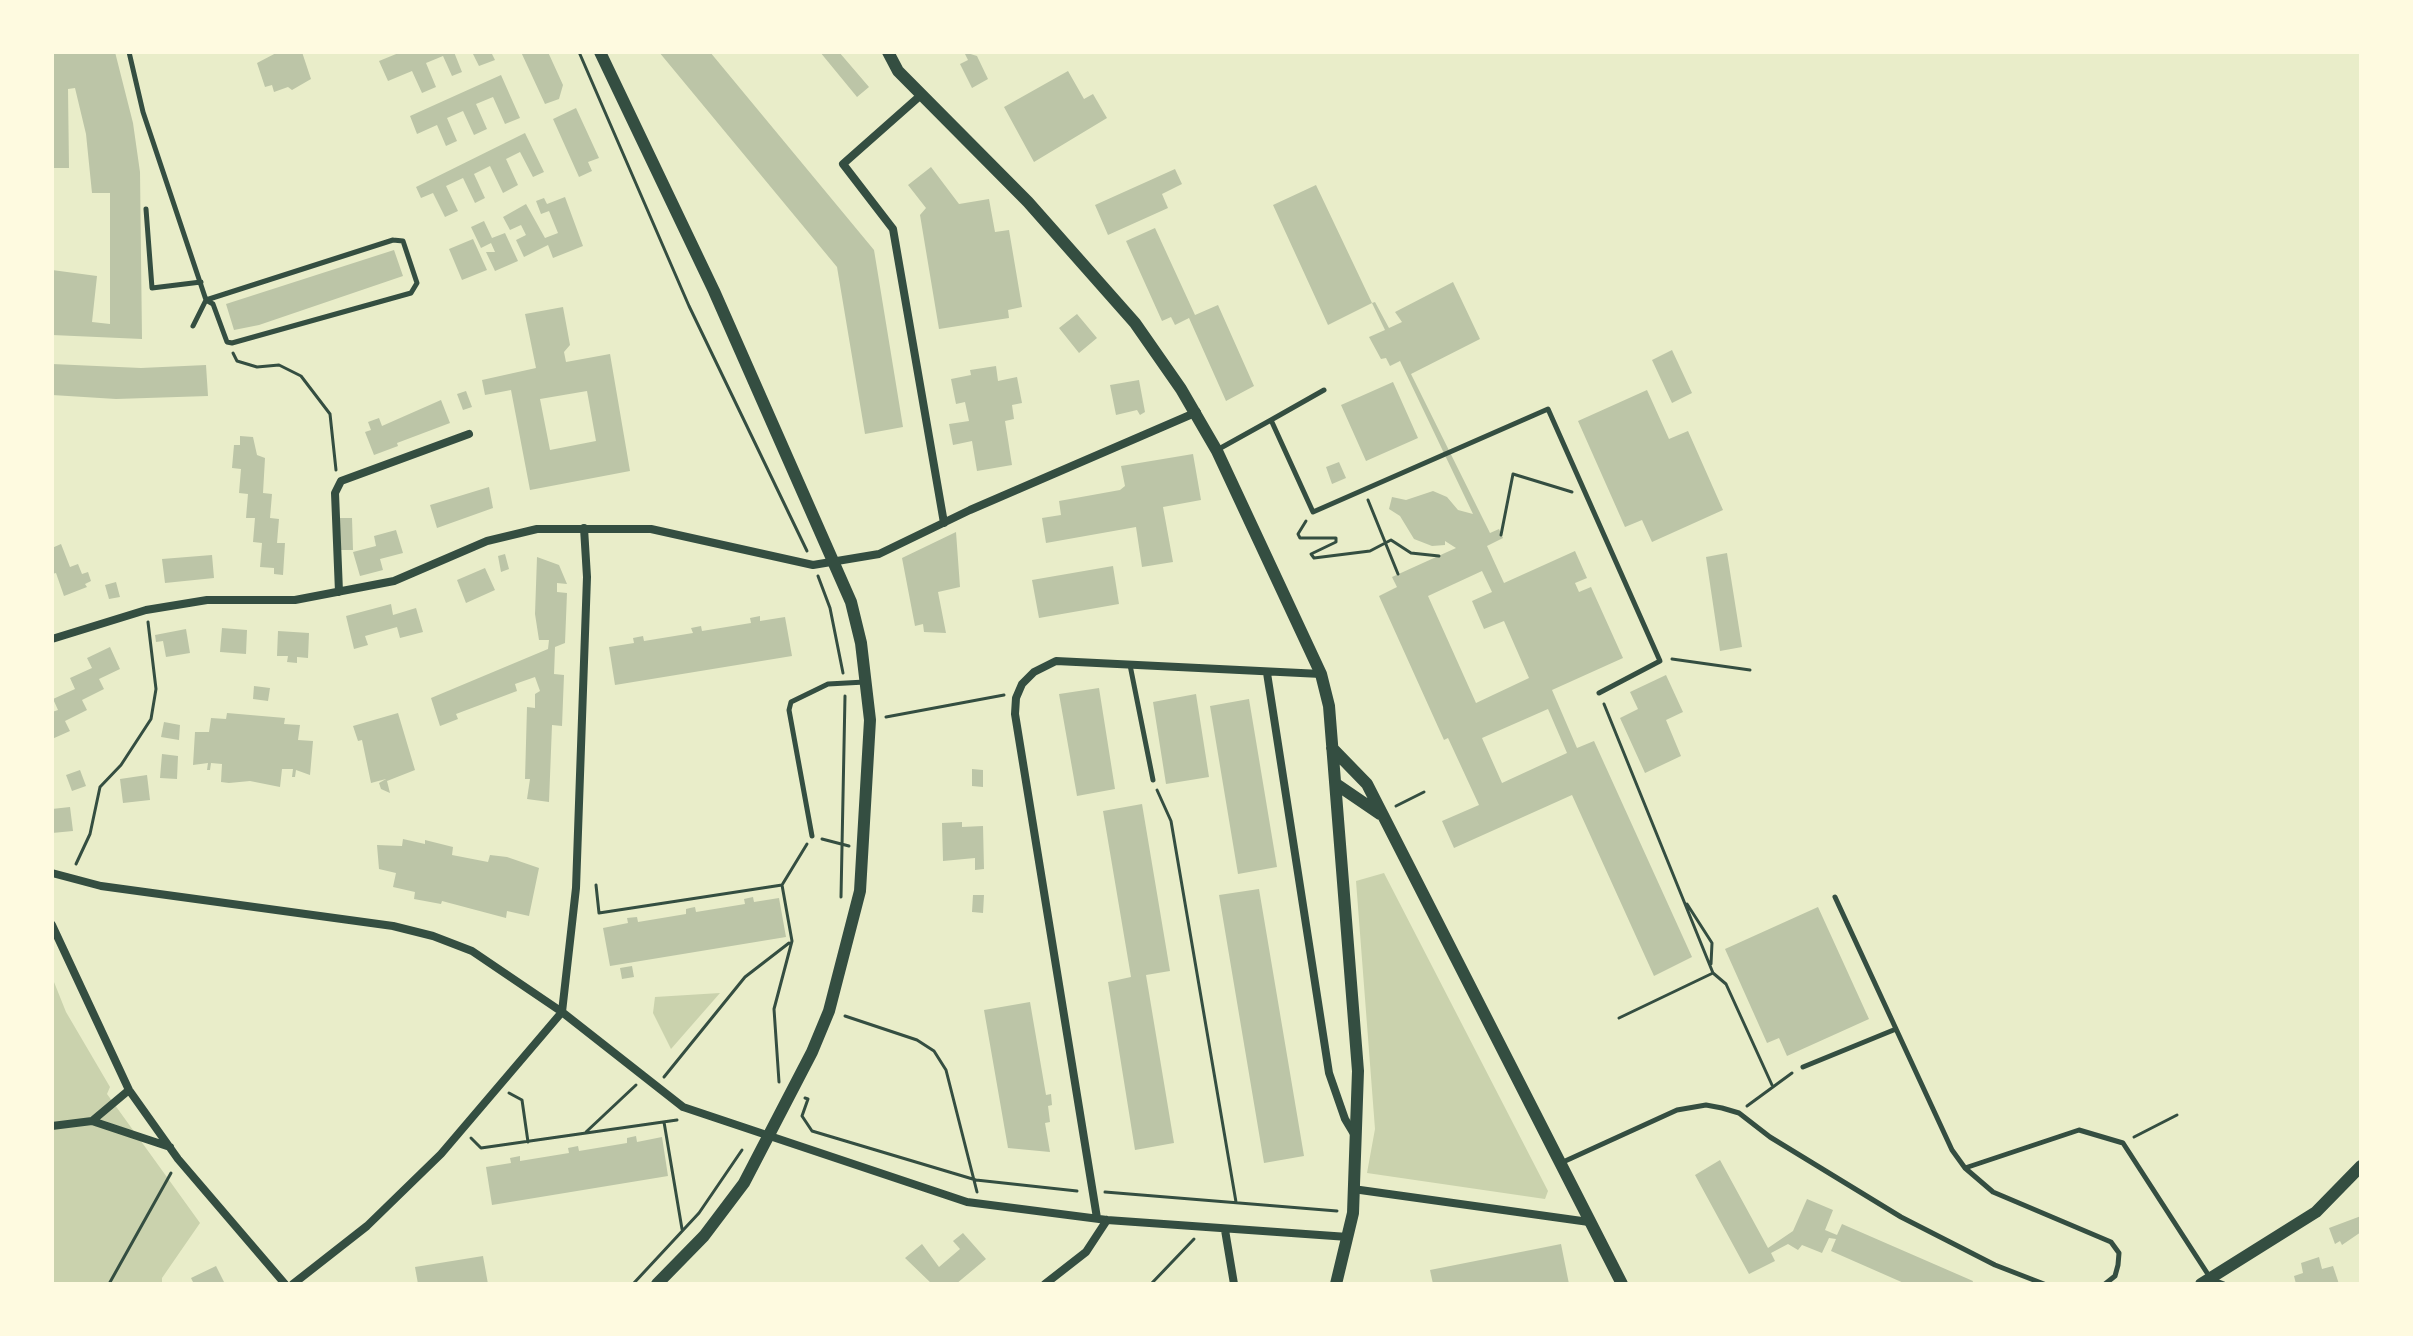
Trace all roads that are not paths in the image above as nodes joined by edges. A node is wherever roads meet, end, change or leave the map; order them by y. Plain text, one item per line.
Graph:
1 (129, 52) edge
2 (600, 52) edge
3 (888, 52) edge
4 (921, 95) junction
5 (146, 209) dead end
6 (201, 282) junction
7 (206, 300) junction
8 (193, 326) dead end
9 (1324, 390) dead end
10 (1197, 412) junction
11 (1271, 420) junction
12 (469, 434) dead end
13 (1217, 451) junction
14 (944, 523) junction
15 (584, 528) junction
16 (835, 563) junction
17 (339, 592) junction
18 (52, 639) edge
19 (1130, 665) junction
20 (1267, 673) junction
21 (1321, 674) junction
22 (866, 682) junction
23 (1599, 693) road end
24 (1332, 748) junction
25 (1153, 780) road end
26 (1336, 784) junction
27 (1380, 814) junction
28 (812, 836) road end
29 (52, 873) edge
30 (1835, 897) dead end
31 (52, 925) edge
32 (562, 1012) junction
33 (1896, 1029) junction
34 (1803, 1067) road end
35 (129, 1090) junction
36 (92, 1121) junction
37 (52, 1126) edge
38 (762, 1131) junction
39 (1356, 1137) junction
40 (170, 1147) junction
41 (1558, 1164) junction
42 (2361, 1166) edge
43 (1965, 1168) junction
44 (1353, 1189) junction
45 (1097, 1218) junction
46 (1107, 1220) junction
47 (1589, 1222) junction
48 (1225, 1230) junction
49 (1348, 1237) junction
50 (2206, 1281) edge
51 (285, 1284) edge
52 (293, 1284) edge
53 (657, 1284) edge
54 (1045, 1284) edge
55 (1234, 1284) edge
56 (1336, 1284) edge
57 (1622, 1284) edge
58 (2044, 1284) edge
59 (2105, 1284) edge
60 (2224, 1284) edge

1 - 6 lane
2 - 16 street
3 - 4 street
4 - 10 street
4 - 14 street
5 - 6 lane
6 - 7 lane
7 - 7 lane
7 - 8 lane
9 - 11 lane
10 - 13 street
10 - 14 street
11 - 13 lane
11 - 23 lane
12 - 17 street
13 - 21 street
14 - 16 street
15 - 16 street
15 - 17 street
15 - 32 street
16 - 22 street
17 - 18 street
19 - 20 street
19 - 25 lane
19 - 45 street
20 - 21 street
20 - 39 street
21 - 24 street
22 - 28 lane
22 - 38 street
24 - 26 street
24 - 27 street
26 - 27 street
26 - 39 street
27 - 41 street
29 - 32 street
30 - 33 lane
31 - 35 street
32 - 38 street
32 - 52 street
33 - 34 lane
33 - 43 lane
35 - 36 street
35 - 40 street
36 - 37 street
36 - 40 street
38 - 45 street
38 - 53 street
39 - 44 street
40 - 51 street
41 - 47 street
41 - 58 lane
42 - 50 street
43 - 50 lane
43 - 59 lane
44 - 47 street
44 - 49 street
45 - 46 street
46 - 48 street
46 - 54 street
47 - 57 street
48 - 49 street
48 - 55 street
49 - 56 street
50 - 60 lane

